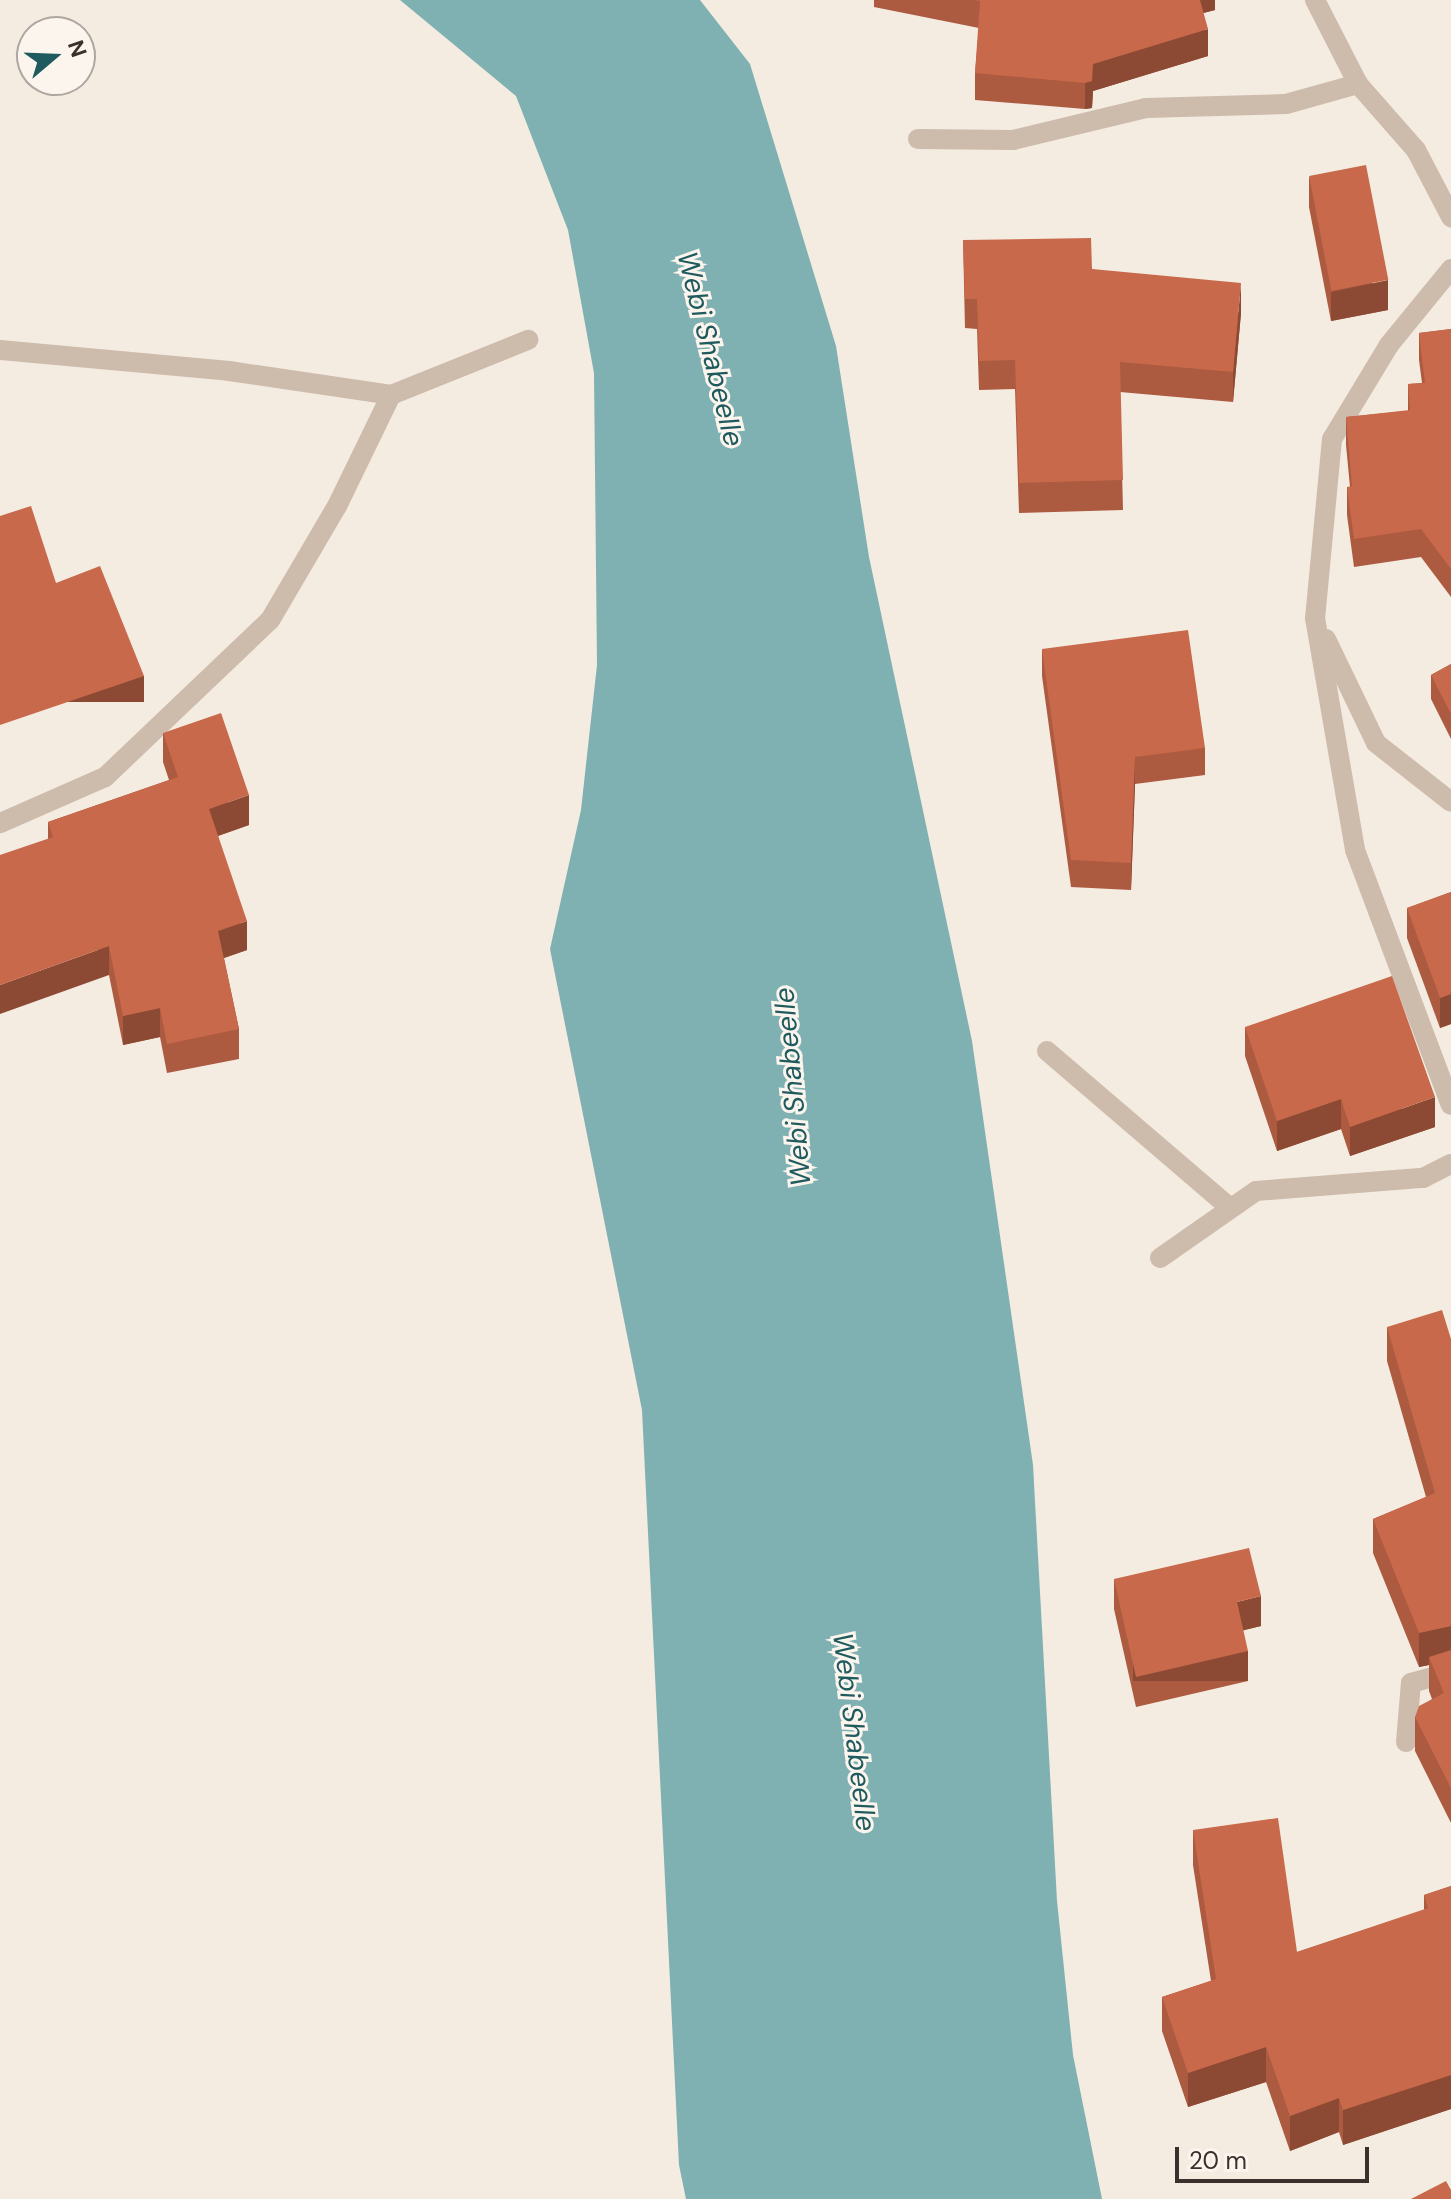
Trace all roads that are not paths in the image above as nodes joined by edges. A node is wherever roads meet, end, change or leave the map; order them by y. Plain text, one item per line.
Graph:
1 (1315, 0) edge
2 (1358, 84) junction
3 (918, 139) dead end
4 (1451, 217) edge
5 (1451, 269) edge
6 (528, 340) dead end
7 (0, 350) edge
8 (391, 395) junction
9 (1315, 618) junction
10 (1451, 802) edge
11 (0, 823) edge
12 (1047, 1051) dead end
13 (1451, 1105) edge
14 (1451, 1164) edge
15 (1229, 1207) junction
16 (1160, 1258) dead end
17 (1451, 1672) edge
18 (1406, 1742) dead end

1 - 2 street
2 - 3 street
2 - 4 street
5 - 9 street
6 - 8 street
7 - 8 street
8 - 11 street
9 - 10 street
9 - 13 street
12 - 15 street
14 - 15 street
15 - 16 street
17 - 18 street

